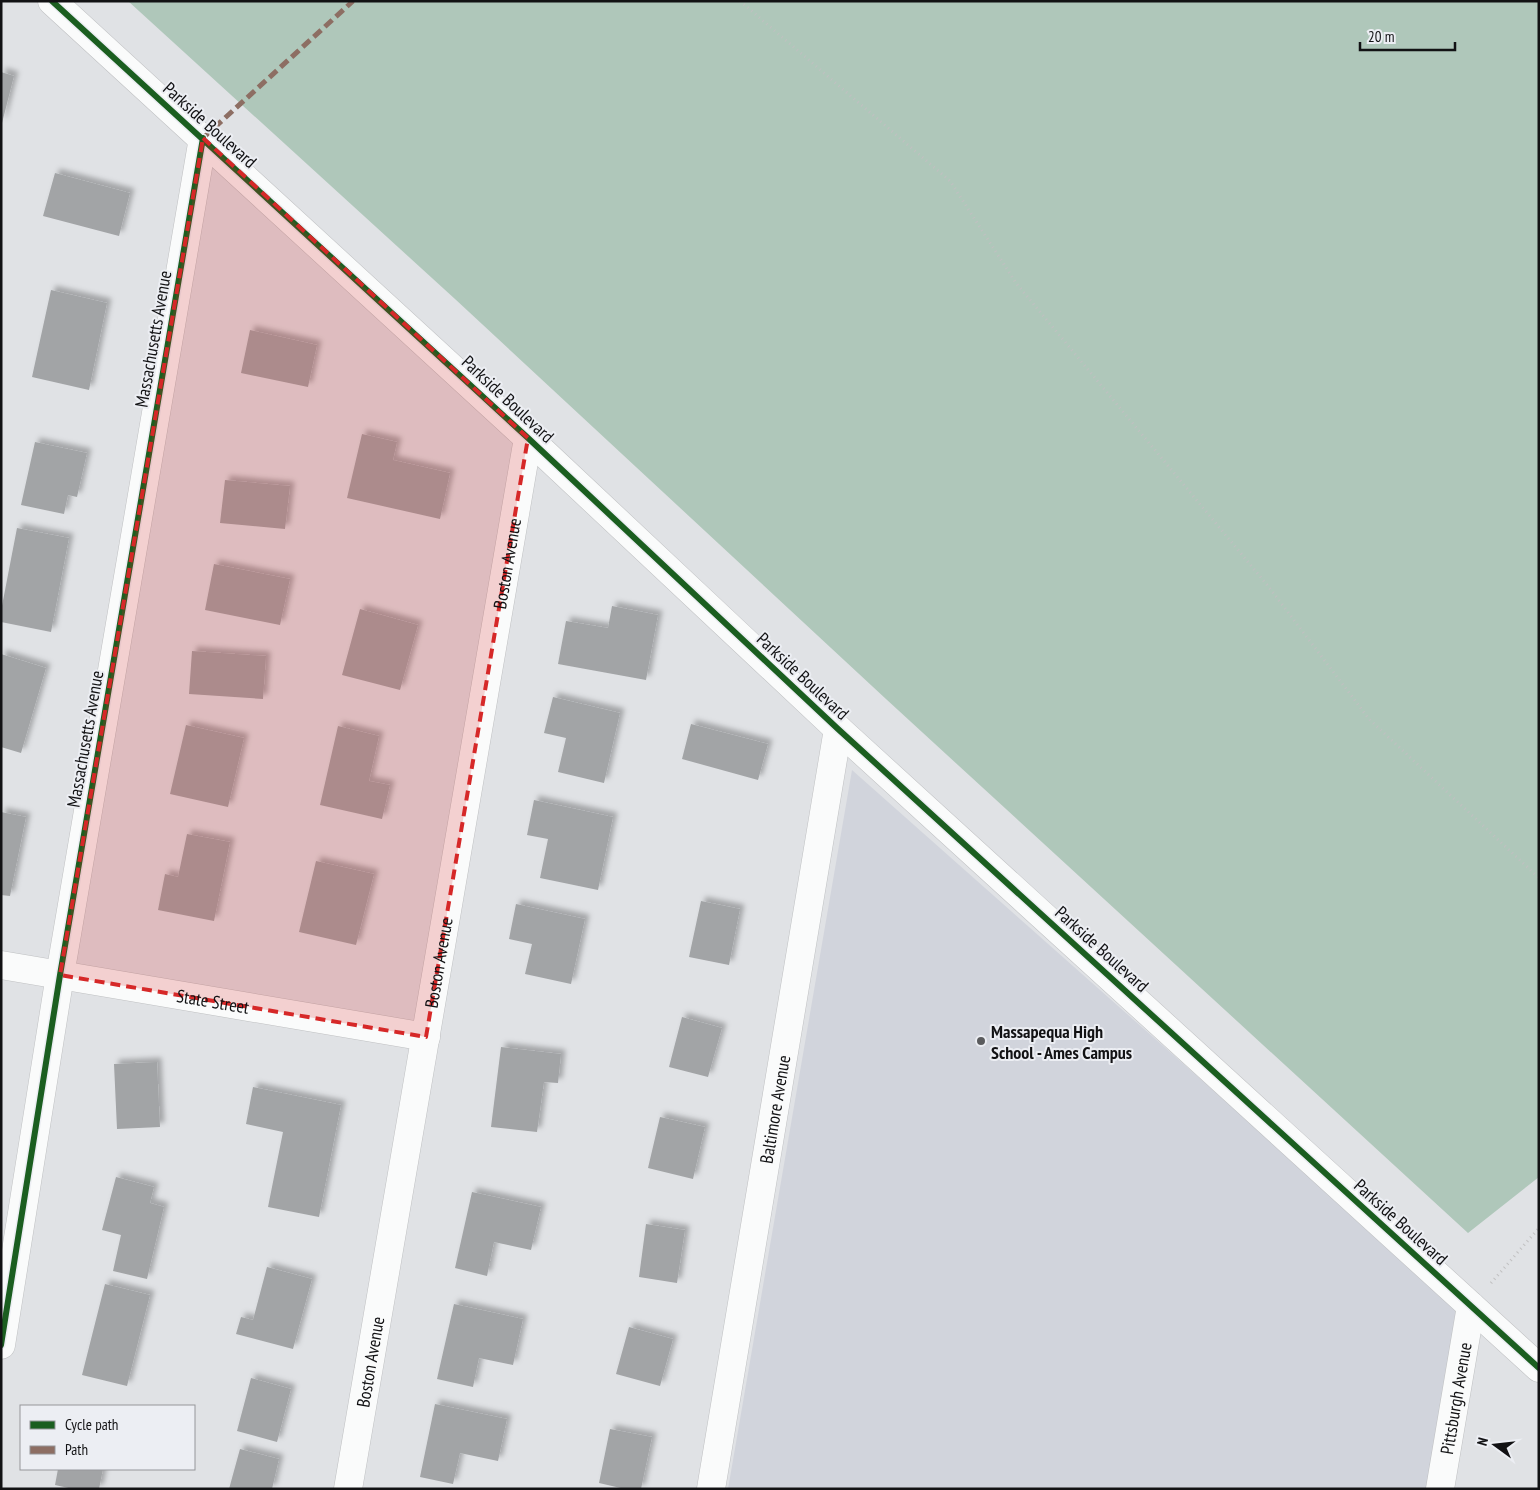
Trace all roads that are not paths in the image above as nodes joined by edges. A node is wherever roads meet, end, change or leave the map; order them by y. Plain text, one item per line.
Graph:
1 (52, 1) edge
2 (203, 138) junction
3 (528, 438) junction
4 (838, 729) junction
5 (1, 965) edge
6 (60, 975) junction
7 (426, 1037) junction
8 (1471, 1306) junction
9 (1, 1345) edge
10 (1539, 1368) edge
11 (348, 1489) edge
12 (712, 1489) edge
13 (1440, 1489) edge

1 - 2 street, Parkside Boulevard
2 - 3 street, Parkside Boulevard
2 - 6 street, Massachusetts Avenue
3 - 4 street, Parkside Boulevard
3 - 7 street, Boston Avenue
4 - 8 street, Parkside Boulevard
4 - 12 street, Baltimore Avenue
5 - 6 street, State Street
6 - 7 street, State Street
6 - 9 street, Massachusetts Avenue
7 - 11 street, Boston Avenue
8 - 10 street, Parkside Boulevard
8 - 13 street, Pittsburgh Avenue

